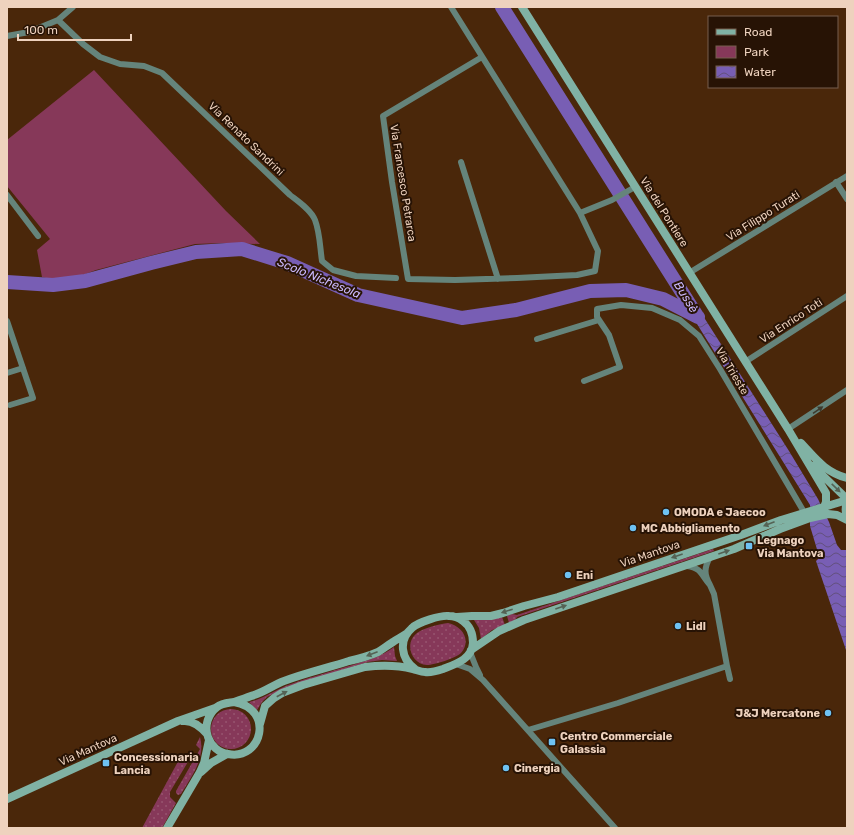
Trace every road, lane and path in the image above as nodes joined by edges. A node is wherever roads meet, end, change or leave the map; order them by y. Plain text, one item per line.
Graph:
1 (73, 7) edge
2 (451, 7) edge
3 (522, 7) edge
4 (58, 20) junction
5 (7, 36) edge
6 (482, 57) junction
7 (461, 162) dead end
8 (847, 176) edge
9 (836, 182) junction
10 (632, 188) junction
11 (7, 195) edge
12 (847, 199) edge
13 (580, 213) junction
14 (38, 236) dead end
15 (689, 273) junction
16 (396, 278) dead end
17 (498, 279) junction
18 (847, 296) edge
19 (599, 320) junction
20 (7, 321) edge
21 (537, 339) dead end
22 (745, 362) junction
23 (23, 368) junction
24 (7, 373) edge
25 (584, 381) dead end
26 (847, 390) edge
27 (10, 405) dead end
28 (788, 429) junction
29 (805, 456) junction
30 (847, 478) edge
31 (847, 499) edge
32 (826, 510) junction
33 (808, 513) junction
34 (847, 519) edge
35 (710, 557) junction
36 (686, 565) junction
37 (710, 584) junction
38 (457, 617) junction
39 (406, 634) junction
40 (471, 651) junction
41 (456, 664) junction
42 (728, 666) junction
43 (415, 669) junction
44 (730, 679) dead end
45 (483, 680) junction
46 (234, 702) junction
47 (216, 708) junction
48 (178, 721) junction
49 (260, 724) junction
50 (528, 730) junction
51 (208, 737) junction
52 (227, 754) junction
53 (200, 772) junction
54 (7, 799) edge
55 (168, 827) edge
56 (615, 828) edge

1 - 4 street
2 - 6 street, Via Francesco Petrarca
3 - 10 main road, Via del Pontiere
4 - 5 street
4 - 16 street, Via Renato Sandrini
6 - 13 street, Via Francesco Petrarca
6 - 17 street, Via Francesco Petrarca
7 - 17 street
8 - 9 street, Via Filippo Turati
9 - 12 street
9 - 15 street, Via Filippo Turati
10 - 13 street
10 - 15 main road, Via del Pontiere
11 - 14 street
13 - 17 street, Via Francesco Petrarca
15 - 22 main road, Via del Pontiere
18 - 22 street, Via Enrico Toti
19 - 21 street
19 - 25 street
19 - 33 street, Via Trieste
20 - 23 street
22 - 28 main road, Via del Pontiere
23 - 24 street
23 - 27 street
28 -> 26 street
28 - 29 main road, Via del Pontiere
28 - 30 main road, Via del Pontiere
29 -> 31 main road, Via del Pontiere
29 - 32 main road, Via del Pontiere
31 - 32 main road, Via Mantova
31 - 34 main road
32 - 33 main road, Via Mantova
32 - 34 main road
35 -> 33 main road, Via Mantova
33 -> 38 main road, Via Mantova
35 - 36 main road, Via Mantova
35 - 37 street
36 - 37 street
40 -> 36 main road, Via Mantova
37 - 42 street
38 - 39 main road, Via Mantova
38 - 40 main road
39 - 43 main road
39 -> 46 main road, Via Mantova
40 - 41 main road, Via Mantova
40 - 45 street
41 - 43 main road, Via Mantova
41 - 45 street
42 - 44 street
42 - 50 street
49 -> 43 main road, Via Mantova
45 - 50 street
46 - 47 main road, Via Mantova
46 - 49 main road
47 - 48 main road, Via Mantova
47 - 51 main road
48 - 51 main road
48 - 54 main road, Via Mantova
49 - 52 main road, Via Mantova
50 - 56 street
51 - 52 main road
51 - 53 main road
52 - 53 main road
53 - 55 main road

